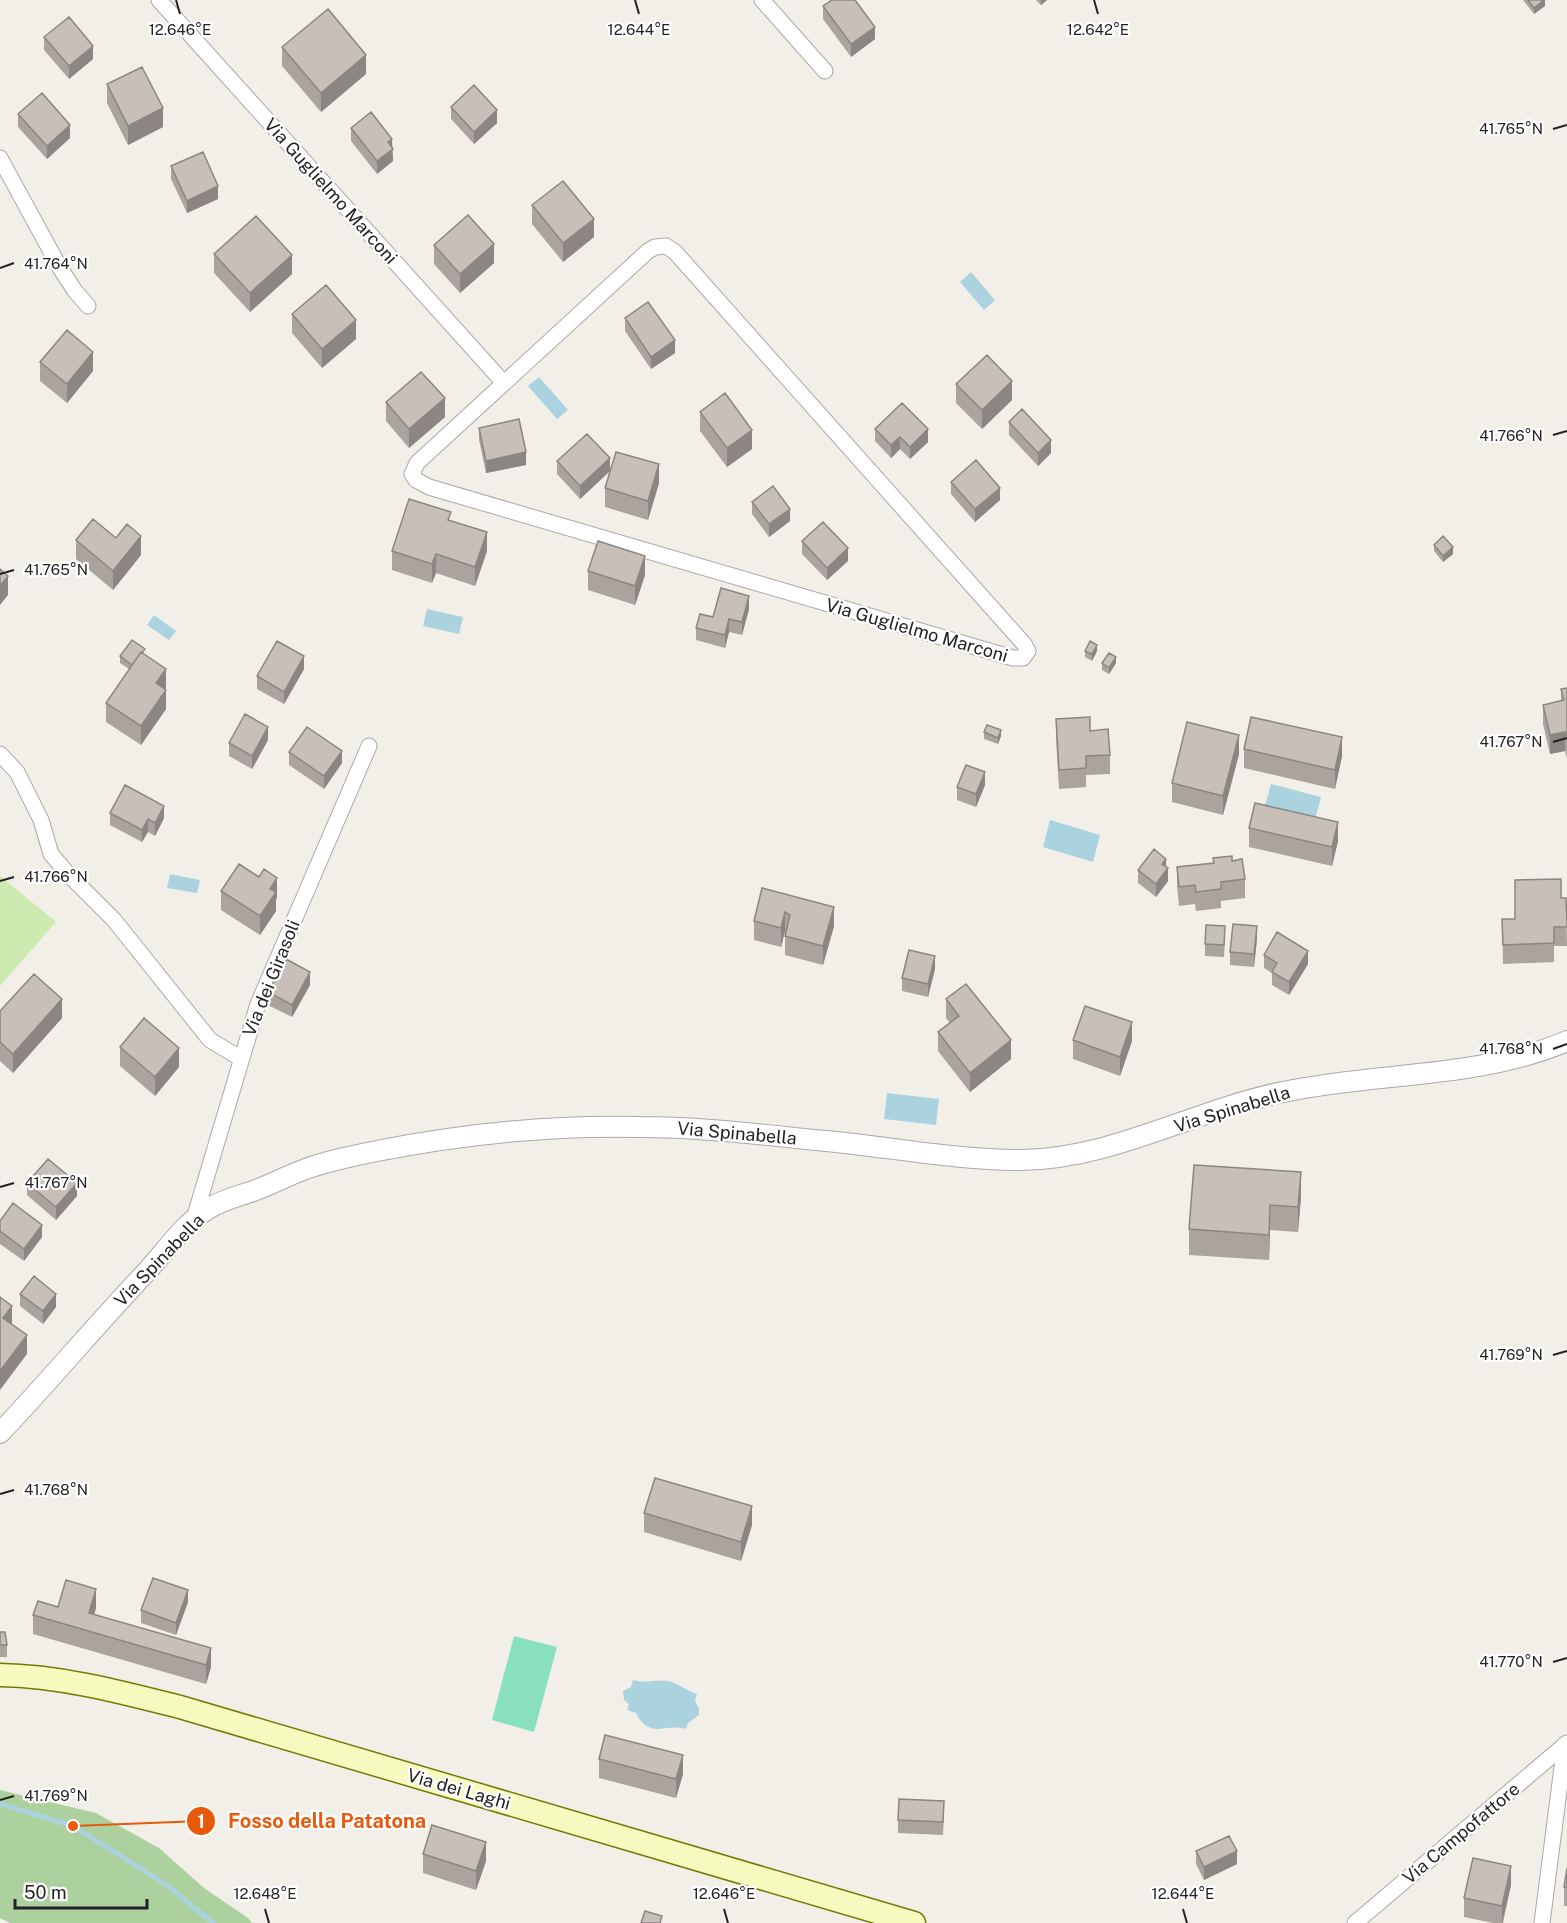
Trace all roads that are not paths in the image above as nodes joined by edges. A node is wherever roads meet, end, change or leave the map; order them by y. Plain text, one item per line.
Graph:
1 (159, 0) edge
2 (762, 0) edge
3 (825, 71) dead end
4 (0, 158) edge
5 (88, 306) dead end
6 (503, 382) junction
7 (369, 746) dead end
8 (0, 754) edge
9 (1567, 1041) edge
10 (240, 1058) junction
11 (195, 1219) junction
12 (0, 1433) edge
13 (0, 1675) edge
14 (1566, 1744) edge
15 (914, 1923) edge
16 (1355, 1923) edge
17 (1542, 1923) edge

1 - 6 street, Via Guglielmo Marconi
2 - 3 street
4 - 5 street
6 - 6 street, Via Guglielmo Marconi
7 - 10 street, Via dei Girasoli
8 - 10 street
9 - 11 street, Via Spinabella
10 - 11 street, Via dei Girasoli
11 - 12 street, Via Spinabella
13 - 15 main road, Via dei Laghi
14 - 16 street, Via Campofattore
14 - 17 street

